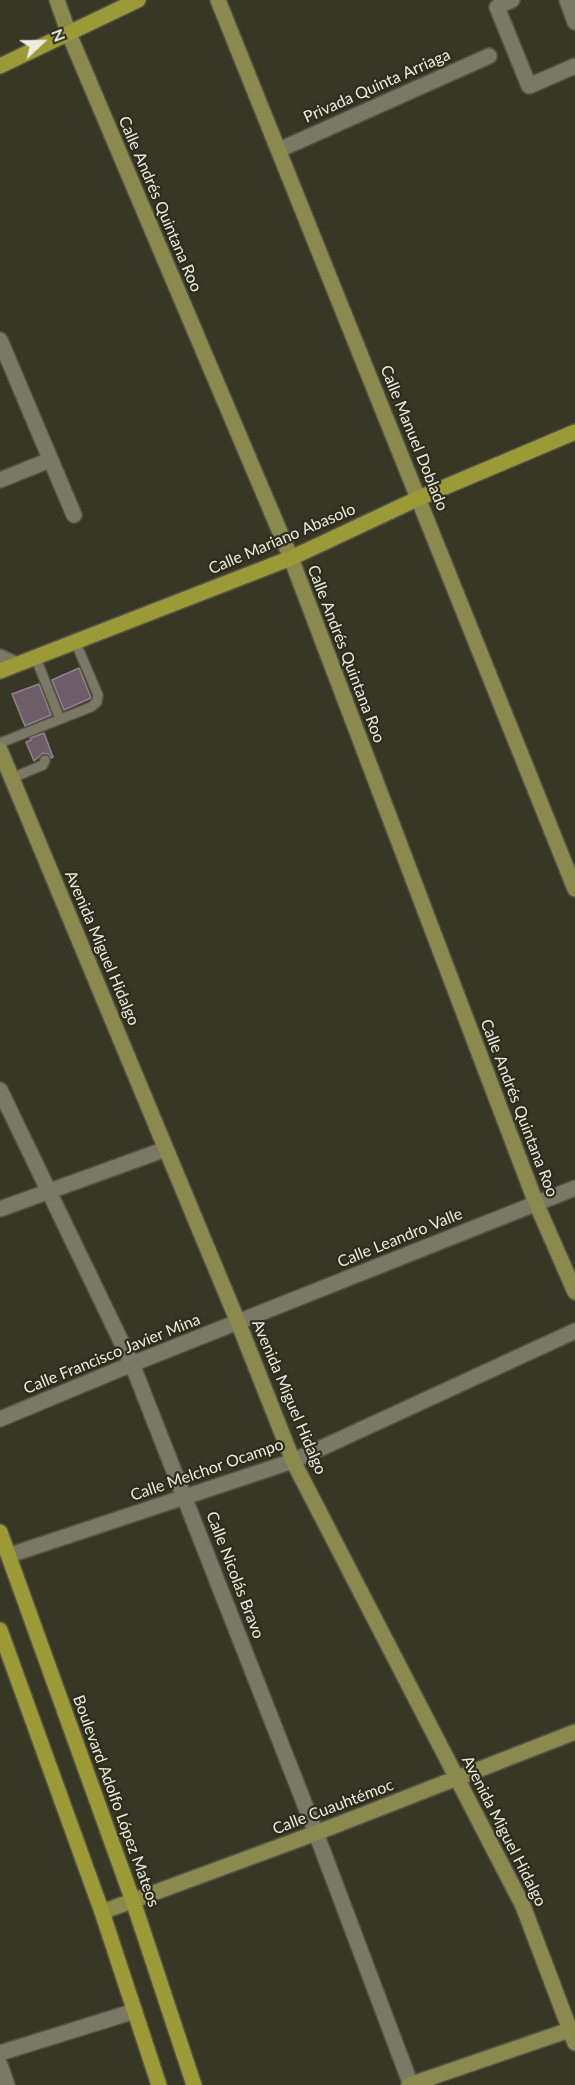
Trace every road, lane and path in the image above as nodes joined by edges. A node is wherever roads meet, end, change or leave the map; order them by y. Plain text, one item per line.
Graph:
1 (57, 0) edge
2 (138, 0) edge
3 (218, 0) edge
4 (512, 0) edge
5 (567, 0) edge
6 (575, 22) edge
7 (69, 34) junction
8 (489, 56) dead end
9 (0, 66) edge
10 (575, 66) edge
11 (279, 150) junction
12 (0, 340) edge
13 (575, 432) edge
14 (50, 460) junction
15 (0, 480) edge
16 (419, 498) junction
17 (74, 514) dead end
18 (291, 558) junction
19 (75, 641) junction
20 (35, 656) junction
21 (0, 657) edge
22 (15, 664) junction
23 (0, 671) edge
24 (60, 719) junction
25 (0, 742) edge
26 (0, 750) edge
27 (45, 760) dead end
28 (12, 778) junction
29 (575, 889) edge
30 (0, 1090) edge
31 (166, 1149) junction
32 (575, 1188) edge
33 (48, 1190) junction
34 (536, 1203) junction
35 (0, 1209) edge
36 (575, 1292) edge
37 (238, 1322) junction
38 (575, 1331) edge
39 (132, 1364) junction
40 (0, 1419) edge
41 (293, 1461) junction
42 (185, 1497) junction
43 (0, 1532) edge
44 (10, 1555) junction
45 (0, 1630) edge
46 (575, 1732) edge
47 (458, 1778) junction
48 (316, 1833) junction
49 (133, 1901) junction
50 (102, 1912) junction
51 (135, 2011) junction
52 (573, 2034) edge
53 (0, 2053) edge
54 (0, 2065) edge
55 (6, 2085) edge
56 (159, 2085) edge
57 (194, 2085) edge
58 (411, 2085) edge

1 - 7 main road, Calle Andrés Quintana Roo
2 - 7 main road
3 - 11 main road, Calle Manuel Doblado
4 - 10 street
5 - 6 street
7 - 9 main road
7 - 18 main road, Calle Andrés Quintana Roo
8 - 11 street, Privada Quinta Arriaga
11 - 16 main road, Calle Manuel Doblado
12 - 14 street
13 - 16 main road, Calle Mariano Abasolo
14 - 15 street
14 - 17 street
16 - 18 main road, Calle Mariano Abasolo
16 - 29 main road, Calle Manuel Doblado
18 - 19 main road, Calle Mariano Abasolo
18 - 34 main road, Calle Andrés Quintana Roo
19 - 20 main road, Calle Mariano Abasolo
19 - 24 lane
20 - 22 main road, Calle Mariano Abasolo
20 - 24 lane
21 - 22 street
22 - 23 main road, Calle Mariano Abasolo
24 - 25 lane
26 - 28 main road, Avenida Miguel Hidalgo
27 - 28 lane
28 - 31 main road, Avenida Miguel Hidalgo
30 - 33 street, Calle Nicolás Bravo
31 - 33 street
31 - 37 main road, Avenida Miguel Hidalgo
32 - 34 street, Calle Leandro Valle
33 - 35 street
33 - 39 street, Calle Nicolás Bravo
34 - 36 main road, Calle Andrés Quintana Roo
34 - 37 street, Calle Leandro Valle
37 - 39 street, Calle Francisco Javier Mina
37 - 41 main road, Avenida Miguel Hidalgo
38 - 41 street, Calle Melchor Ocampo
39 - 40 street, Calle Francisco Javier Mina
39 - 42 street, Calle Nicolás Bravo
41 - 42 street, Calle Melchor Ocampo
41 - 47 main road, Avenida Miguel Hidalgo
42 - 44 street, Calle Melchor Ocampo
42 - 48 street, Calle Nicolás Bravo
43 - 44 main road, Boulevard Adolfo López Mateos
44 - 49 main road, Boulevard Adolfo López Mateos
45 - 50 main road
46 - 47 main road, Calle Cuauhtémoc
47 - 48 main road, Calle Cuauhtémoc
47 - 52 main road, Avenida Miguel Hidalgo
48 - 49 main road, Calle Cuauhtémoc
48 - 58 street, Calle Nicolás Bravo
49 - 50 main road, Calle Cuauhtémoc
49 - 57 main road, Boulevard Adolfo López Mateos
50 - 51 main road
51 - 53 street
51 - 56 main road
52 - 58 main road
54 - 55 street

